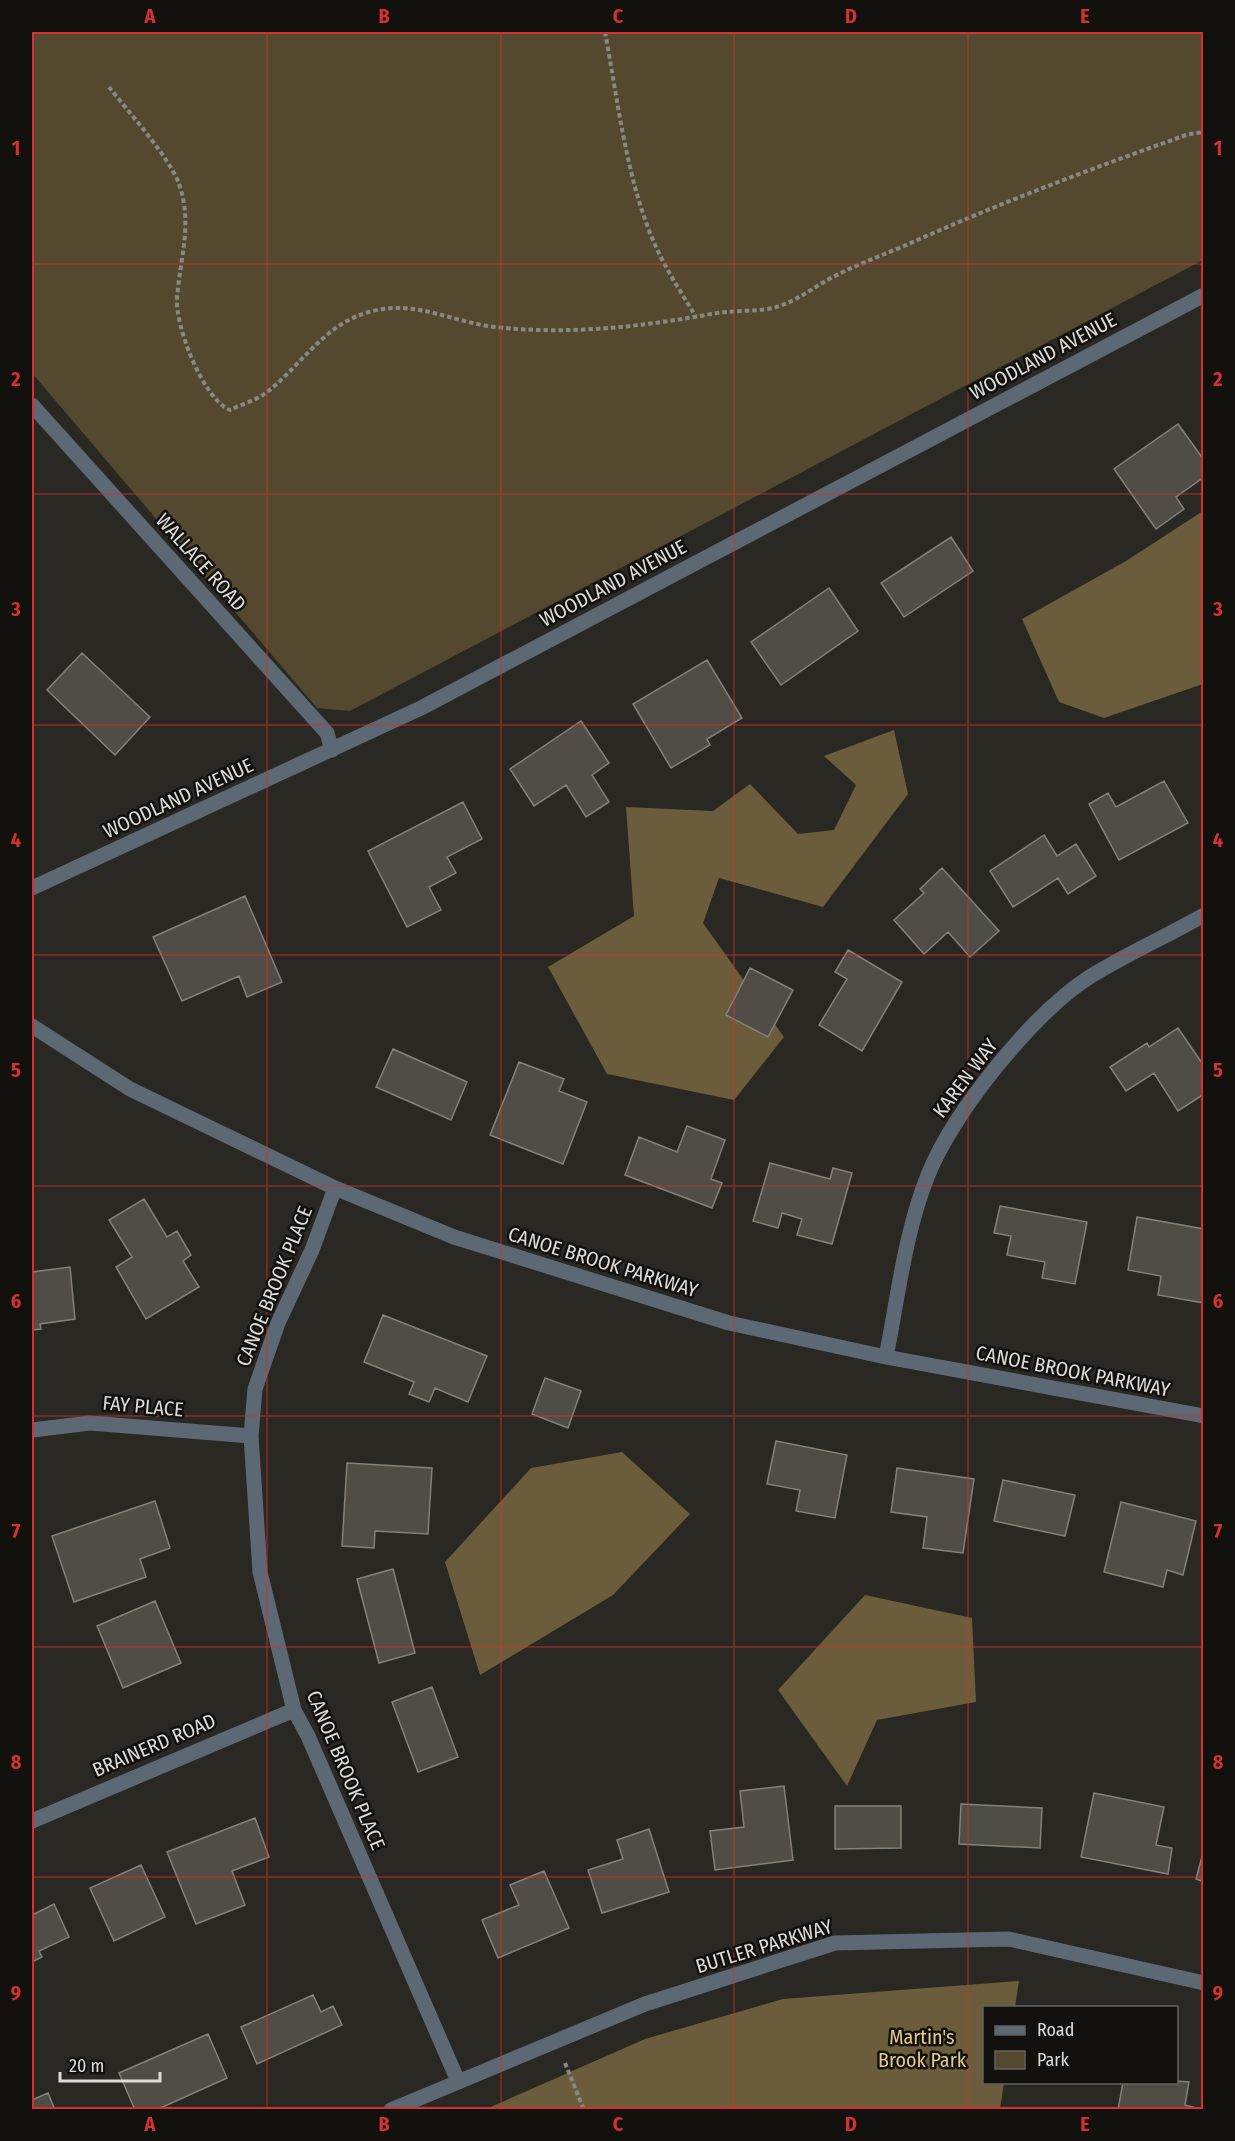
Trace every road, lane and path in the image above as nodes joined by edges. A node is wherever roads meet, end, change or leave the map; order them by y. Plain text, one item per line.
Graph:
1 (605, 32) edge
2 (109, 87) dead end
3 (1203, 132) edge
4 (1203, 295) edge
5 (696, 317) junction
6 (32, 405) edge
7 (332, 750) junction
8 (32, 888) edge
9 (1203, 915) edge
10 (32, 1026) edge
11 (335, 1188) junction
12 (886, 1357) junction
13 (1203, 1416) edge
14 (32, 1430) edge
15 (251, 1436) junction
16 (294, 1710) junction
17 (32, 1821) edge
18 (1203, 1983) edge
19 (556, 2040) junction
20 (458, 2081) junction
21 (391, 2109) edge
22 (584, 2109) edge

1 - 5 path
2 - 5 path
3 - 5 path
4 - 7 street, WOODLAND AVENUE
6 - 7 street, WALLACE ROAD
7 - 8 street, WOODLAND AVENUE
9 - 12 street, KAREN WAY
10 - 11 street, CANOE BROOK PARKWAY
11 - 12 street, CANOE BROOK PARKWAY
11 - 15 street, CANOE BROOK PLACE
12 - 13 street, CANOE BROOK PARKWAY
14 - 15 street, FAY PLACE
15 - 16 street, CANOE BROOK PLACE
16 - 17 street, BRAINERD ROAD
16 - 20 street, CANOE BROOK PLACE
18 - 19 street, BUTLER PARKWAY
19 - 20 street, BUTLER PARKWAY
19 - 22 path
20 - 21 street, BUTLER PARKWAY

